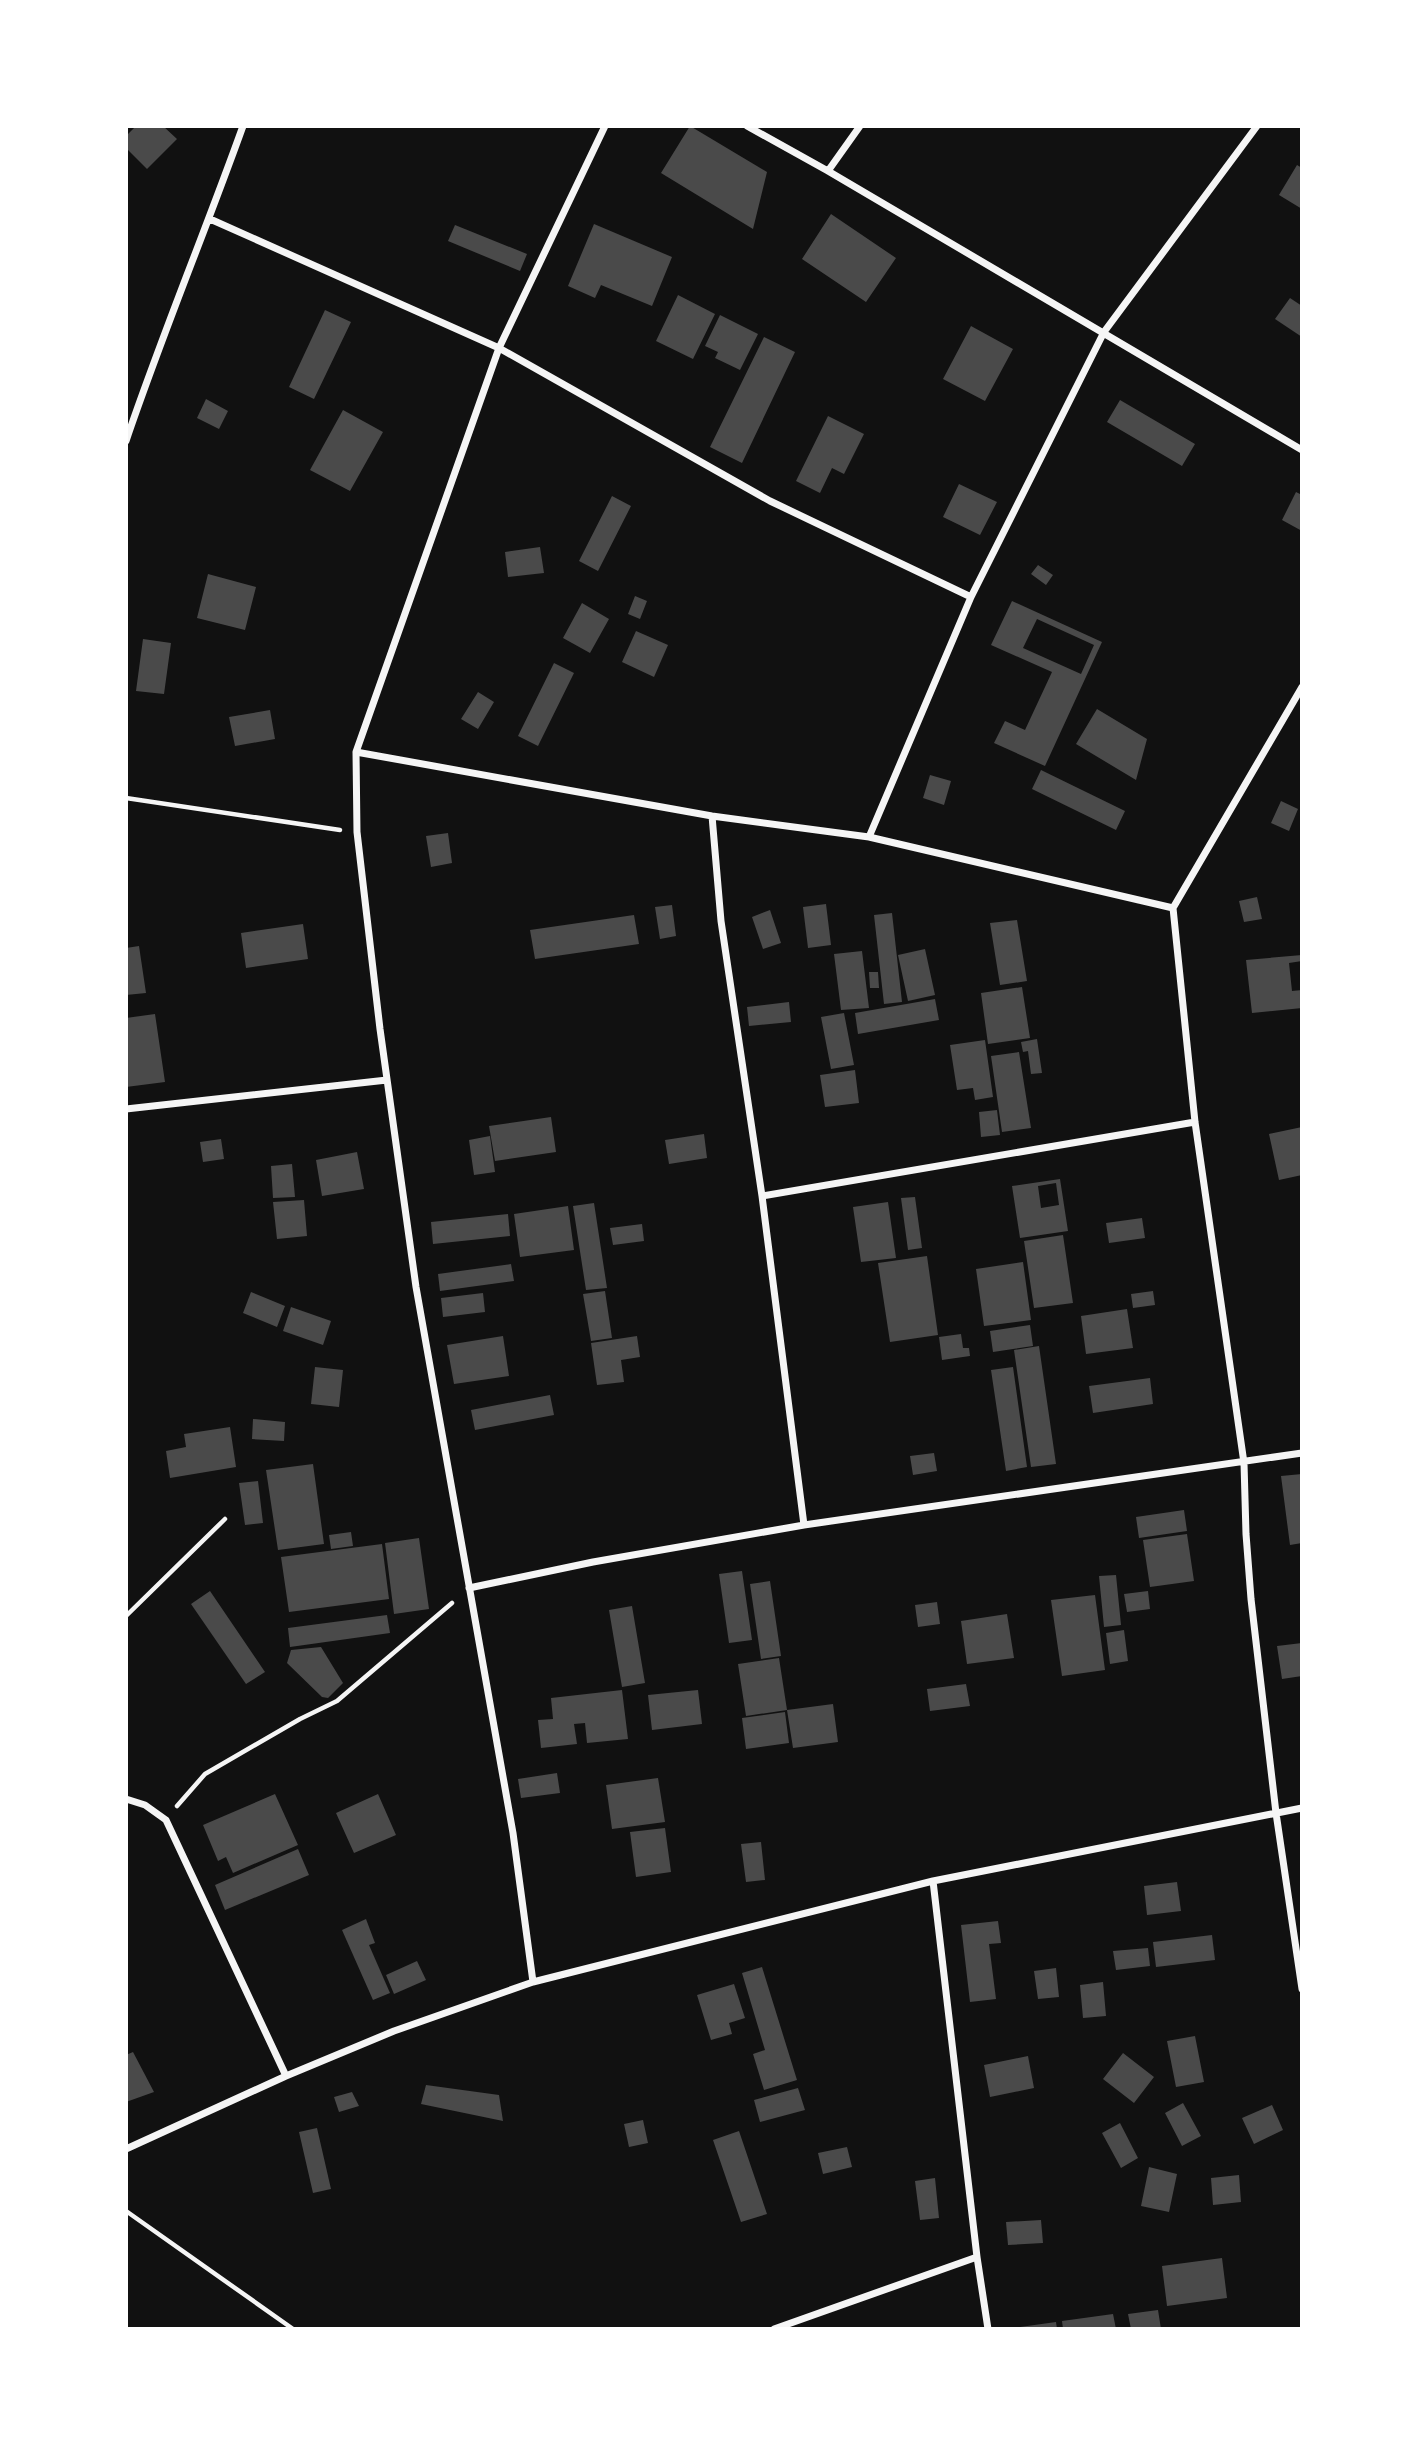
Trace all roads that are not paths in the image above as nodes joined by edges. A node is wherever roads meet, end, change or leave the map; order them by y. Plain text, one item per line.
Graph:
1 (243, 126) edge
2 (605, 126) edge
3 (747, 126) edge
4 (860, 126) edge
5 (1257, 126) edge
6 (828, 171) junction
7 (209, 219) junction
8 (1104, 332) junction
9 (499, 348) junction
10 (126, 442) edge
11 (1302, 450) edge
12 (971, 597) junction
13 (1302, 687) edge
14 (356, 752) junction
15 (712, 816) junction
16 (869, 838) junction
17 (1173, 908) junction
18 (387, 1080) junction
19 (126, 1109) edge
20 (1195, 1122) junction
21 (762, 1196) junction
22 (1302, 1453) edge
23 (1244, 1463) junction
24 (804, 1525) junction
25 (469, 1588) junction
26 (126, 1799) edge
27 (1302, 1808) edge
28 (1276, 1813) junction
29 (933, 1881) junction
30 (533, 1982) junction
31 (1302, 1989) edge
32 (286, 2076) junction
33 (126, 2149) edge
34 (977, 2257) junction
35 (774, 2329) edge
36 (988, 2329) edge

1 - 7 street
2 - 9 street
3 - 6 street
4 - 6 street
5 - 8 street
6 - 8 street
7 - 9 street
7 - 10 street
8 - 11 street
8 - 12 street
9 - 12 street
9 - 14 street
12 - 16 street
13 - 17 street
14 - 15 street
14 - 18 street
15 - 16 street
15 - 21 street
16 - 17 street
17 - 20 street
18 - 19 street
18 - 25 street
20 - 21 street
20 - 23 street
21 - 24 street
22 - 23 street
23 - 24 street
23 - 28 street
24 - 25 street
25 - 30 street
26 - 32 street
27 - 28 street
28 - 29 street
28 - 31 street
29 - 30 street
29 - 34 street
30 - 32 street
32 - 33 street
34 - 35 street
34 - 36 street

